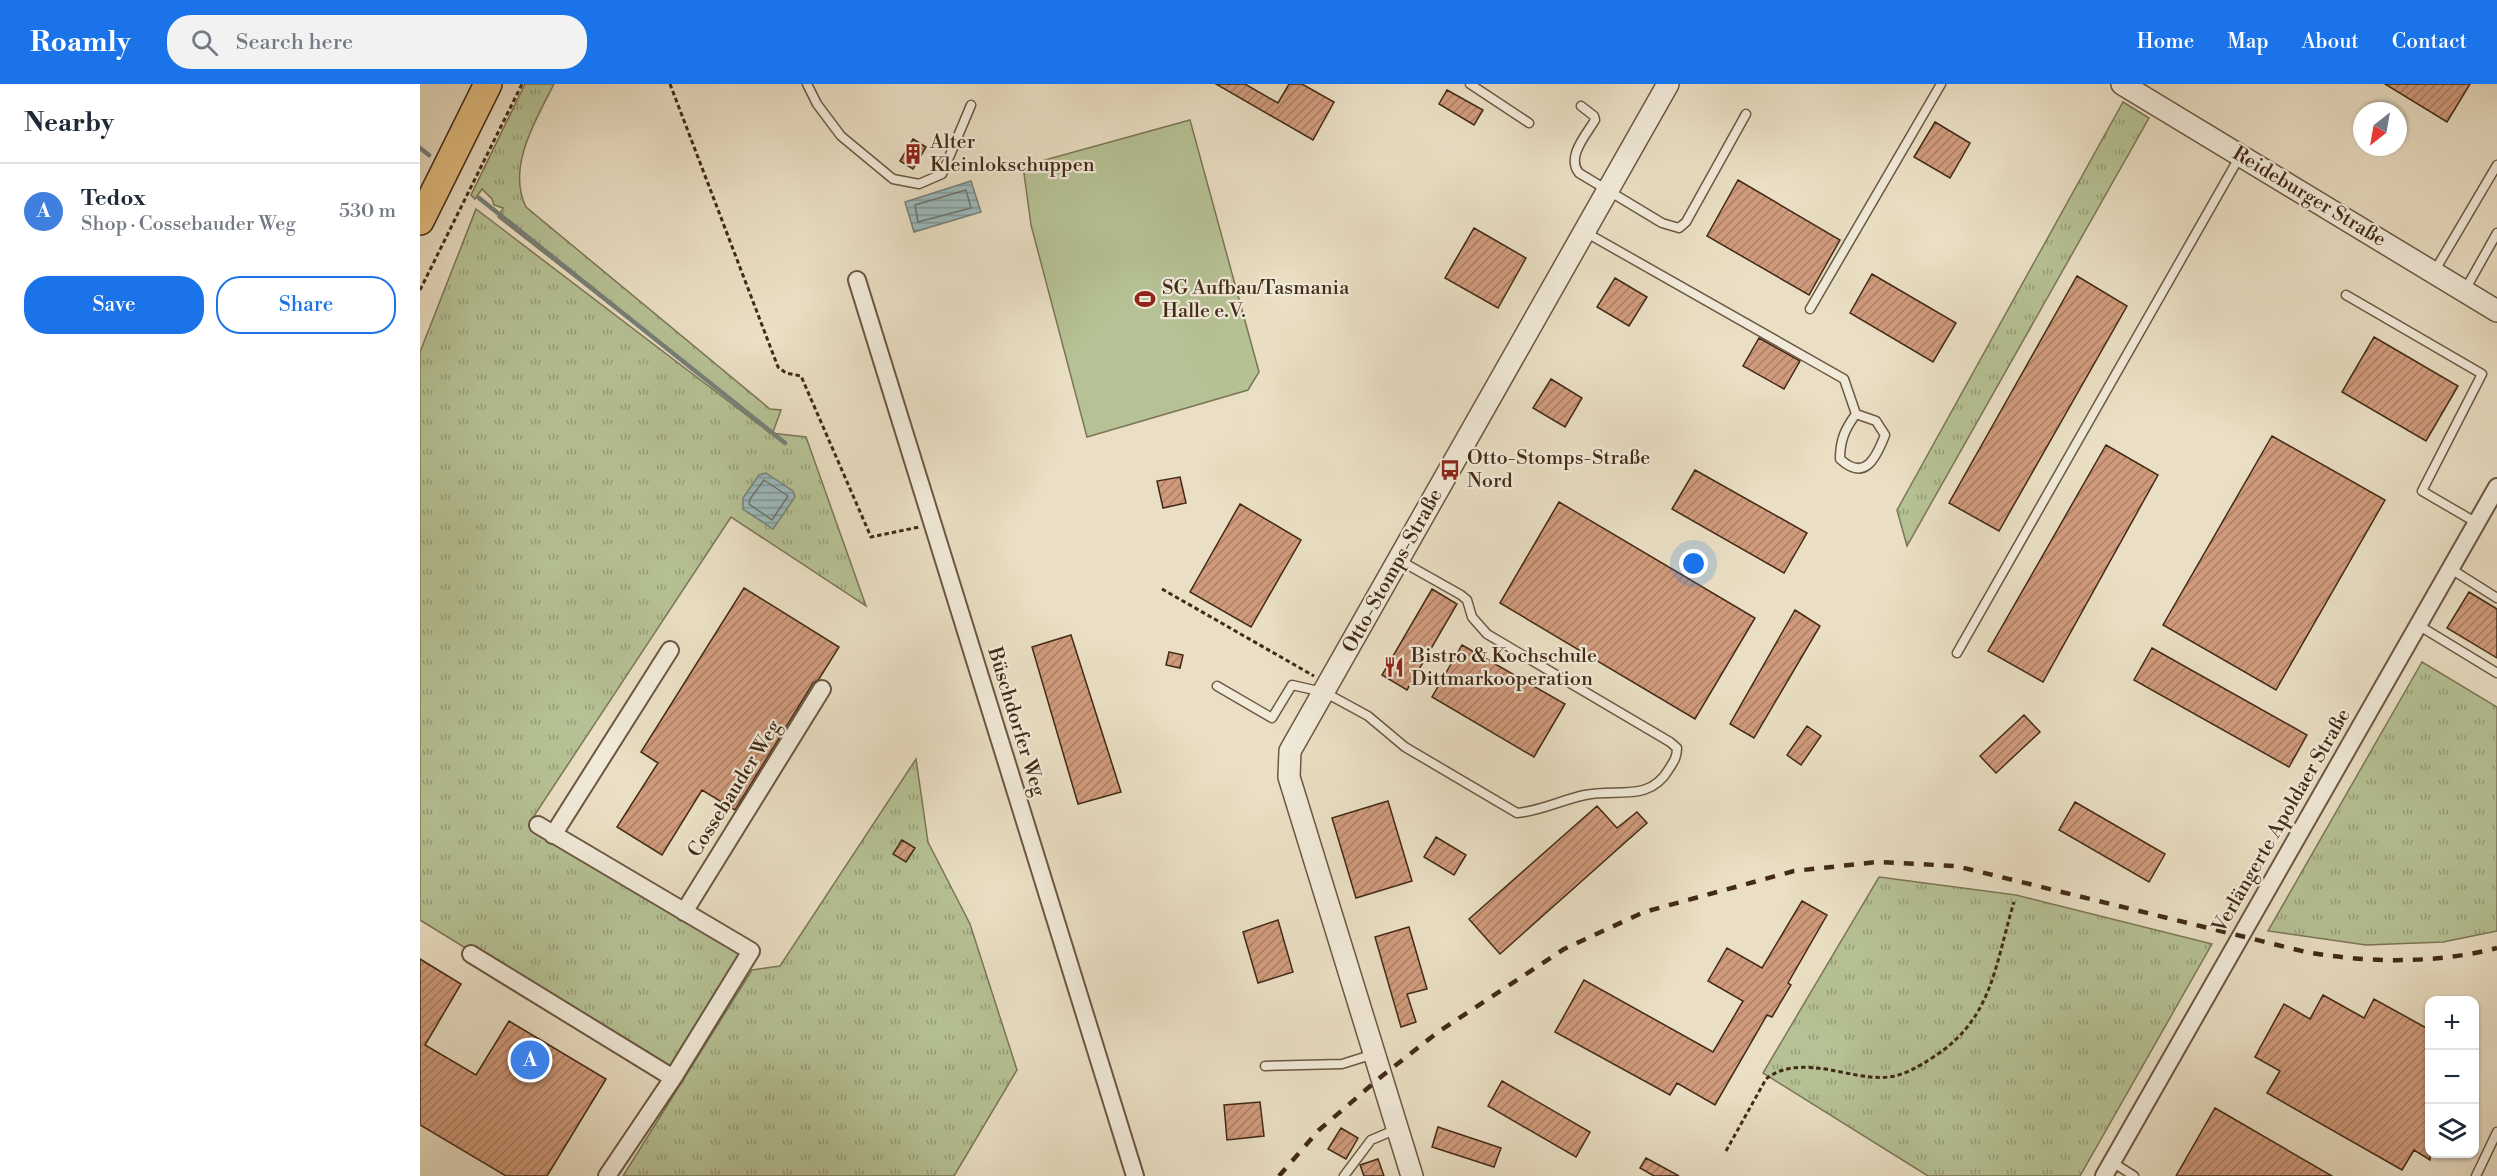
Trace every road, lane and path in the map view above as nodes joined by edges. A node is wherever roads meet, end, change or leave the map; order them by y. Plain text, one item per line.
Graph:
1 (488, 84) edge
2 (522, 84) edge
3 (670, 84) edge
4 (807, 84) edge
5 (1470, 84) edge
6 (1668, 84) edge
7 (1941, 84) edge
8 (2122, 84) edge
9 (971, 105) dead end
10 (1581, 106) dead end
11 (1746, 114) dead end
12 (1529, 123) dead end
13 (2240, 156) junction
14 (2497, 165) edge
15 (1607, 191) junction
16 (420, 221) edge
17 (1584, 232) junction
18 (2497, 233) edge
19 (2433, 272) junction
20 (857, 280) dead end
21 (420, 290) edge
22 (2465, 291) junction
23 (2346, 295) dead end
24 (1810, 309) dead end
25 (2497, 311) edge
26 (1856, 414) junction
27 (2497, 487) edge
28 (2477, 523) junction
29 (933, 525) junction
30 (1399, 560) junction
31 (2451, 569) junction
32 (1162, 589) dead end
33 (2497, 598) edge
34 (2418, 625) junction
35 (670, 650) dead end
36 (1957, 653) dead end
37 (2497, 673) edge
38 (1216, 686) dead end
39 (822, 689) dead end
40 (1324, 691) junction
41 (538, 825) dead end
42 (553, 835) junction
43 (2014, 902) dead end
44 (684, 912) junction
45 (471, 954) dead end
46 (1376, 1054) junction
47 (1265, 1066) dead end
48 (673, 1078) junction
49 (1398, 1129) junction
50 (2497, 1132) edge
51 (1726, 1151) dead end
52 (2108, 1169) edge
53 (607, 1176) edge
54 (1134, 1176) edge
55 (1344, 1176) edge
56 (1412, 1176) edge
57 (2134, 1176) edge
58 (2476, 1176) edge

1 - 16 main road
2 - 21 path
3 - 29 path
4 - 9 lane
5 - 12 lane
6 - 15 street, Otto-Stomps-Straße
7 - 24 lane
8 - 13 street, Reideburger Straße
10 - 15 lane
11 - 15 lane
13 - 19 street, Reideburger Straße
13 - 36 lane
14 - 19 lane
15 - 17 street, Otto-Stomps-Straße
17 - 26 lane
17 - 30 street, Otto-Stomps-Straße
18 - 22 lane
19 - 22 street, Reideburger Straße
20 - 29 street, Büschdorfer Weg
22 - 25 street, Reideburger Straße
23 - 28 lane
26 - 26 lane
27 - 28 street, Verlängerte Apoldaer Straße
28 - 31 street, Verlängerte Apoldaer Straße
29 - 54 street, Büschdorfer Weg
30 - 40 street, Otto-Stomps-Straße
30 - 40 lane
31 - 33 lane
31 - 34 street, Verlängerte Apoldaer Straße
32 - 40 path
34 - 37 lane
34 - 52 street, Verlängerte Apoldaer Straße
35 - 42 street
38 - 40 lane
39 - 44 street, Cossebauder Weg
40 - 46 street, Otto-Stomps-Straße
41 - 42 street
42 - 44 street
43 - 51 path
44 - 48 street
45 - 48 street
46 - 47 lane
46 - 49 street, Otto-Stomps-Straße
48 - 53 street
49 - 55 lane
49 - 56 street, Otto-Stomps-Straße
50 - 58 lane
52 - 57 lane

